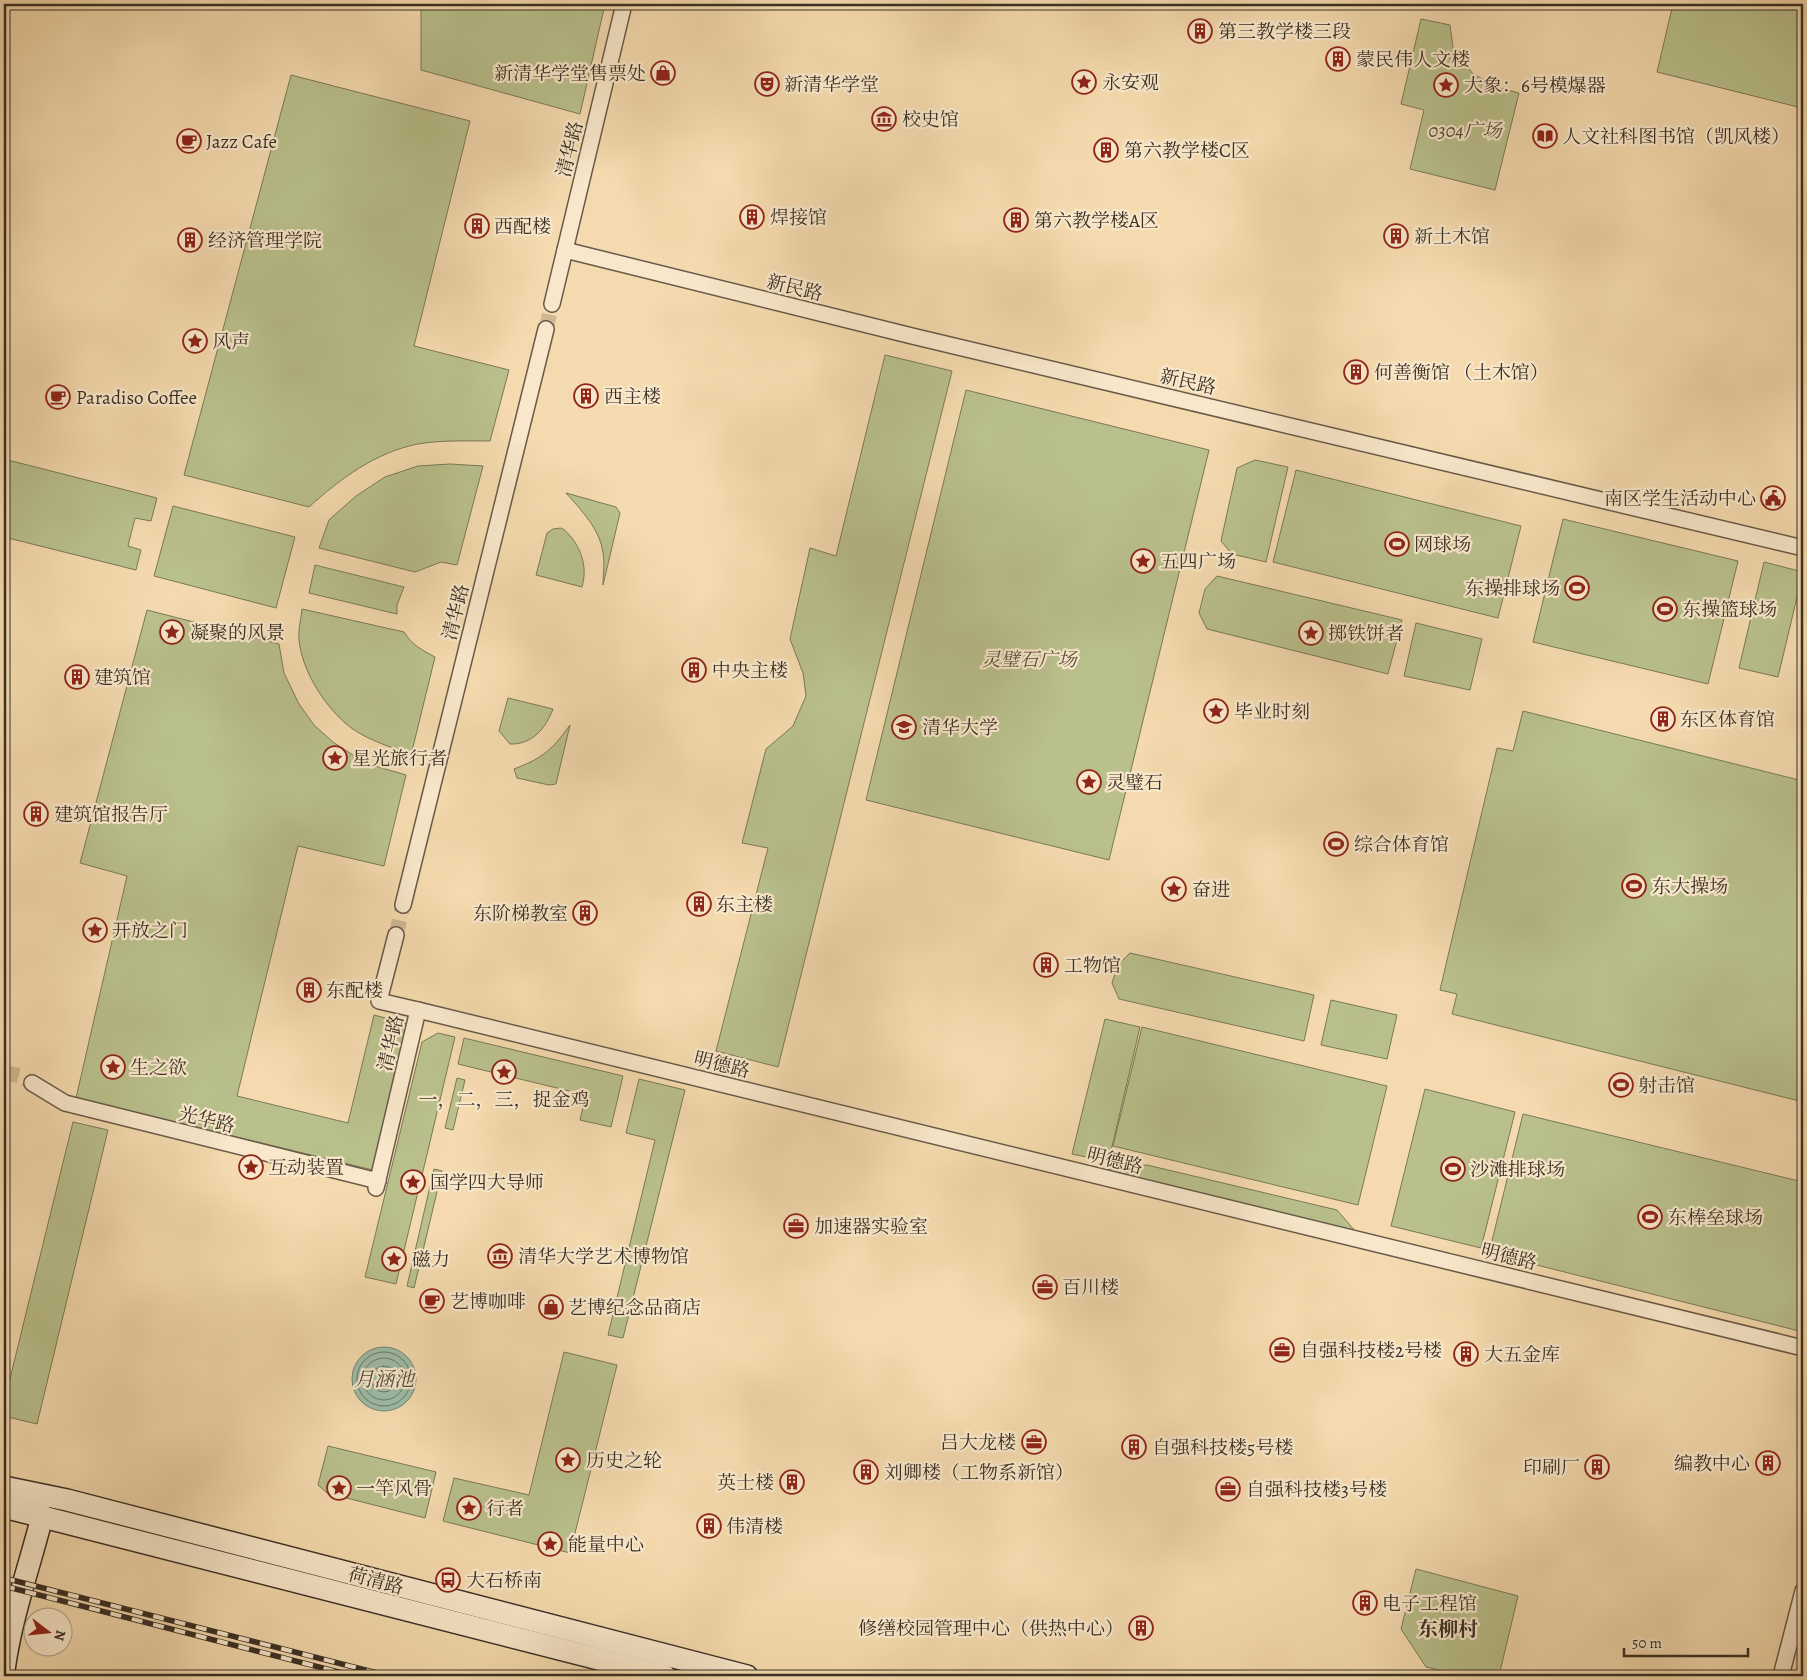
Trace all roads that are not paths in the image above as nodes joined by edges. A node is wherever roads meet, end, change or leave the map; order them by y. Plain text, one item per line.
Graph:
1 (624, 4) edge
2 (565, 250) junction
3 (552, 304) tunnel mouth
4 (546, 329) tunnel mouth
5 (1803, 548) edge
6 (403, 905) tunnel mouth
7 (396, 936) tunnel mouth
8 (418, 1010) junction
9 (32, 1083) tunnel mouth
10 (377, 1185) joint
11 (1803, 1348) edge
12 (4, 1487) edge
13 (31, 1493) junction
14 (5, 1512) edge
15 (42, 1518) junction
16 (1803, 1591) edge
17 (4, 1670) edge
18 (665, 1676) edge
19 (747, 1676) edge
20 (1781, 1676) edge

1 - 2 street, 清华路
2 - 3 street, 清华路
2 - 5 street, 新民路
4 - 6 street, 清华路
7 - 8 street, 清华路
8 - 10 street, 清华路
8 - 11 street, 明德路
9 - 10 street, 光华路
12 - 13 main road, 荷清路
13 - 14 main road
13 - 15 main road
13 - 19 main road, 荷清路
14 - 15 main road, 荷清路
15 - 17 main road
15 - 18 main road, 荷清路
16 - 20 street

